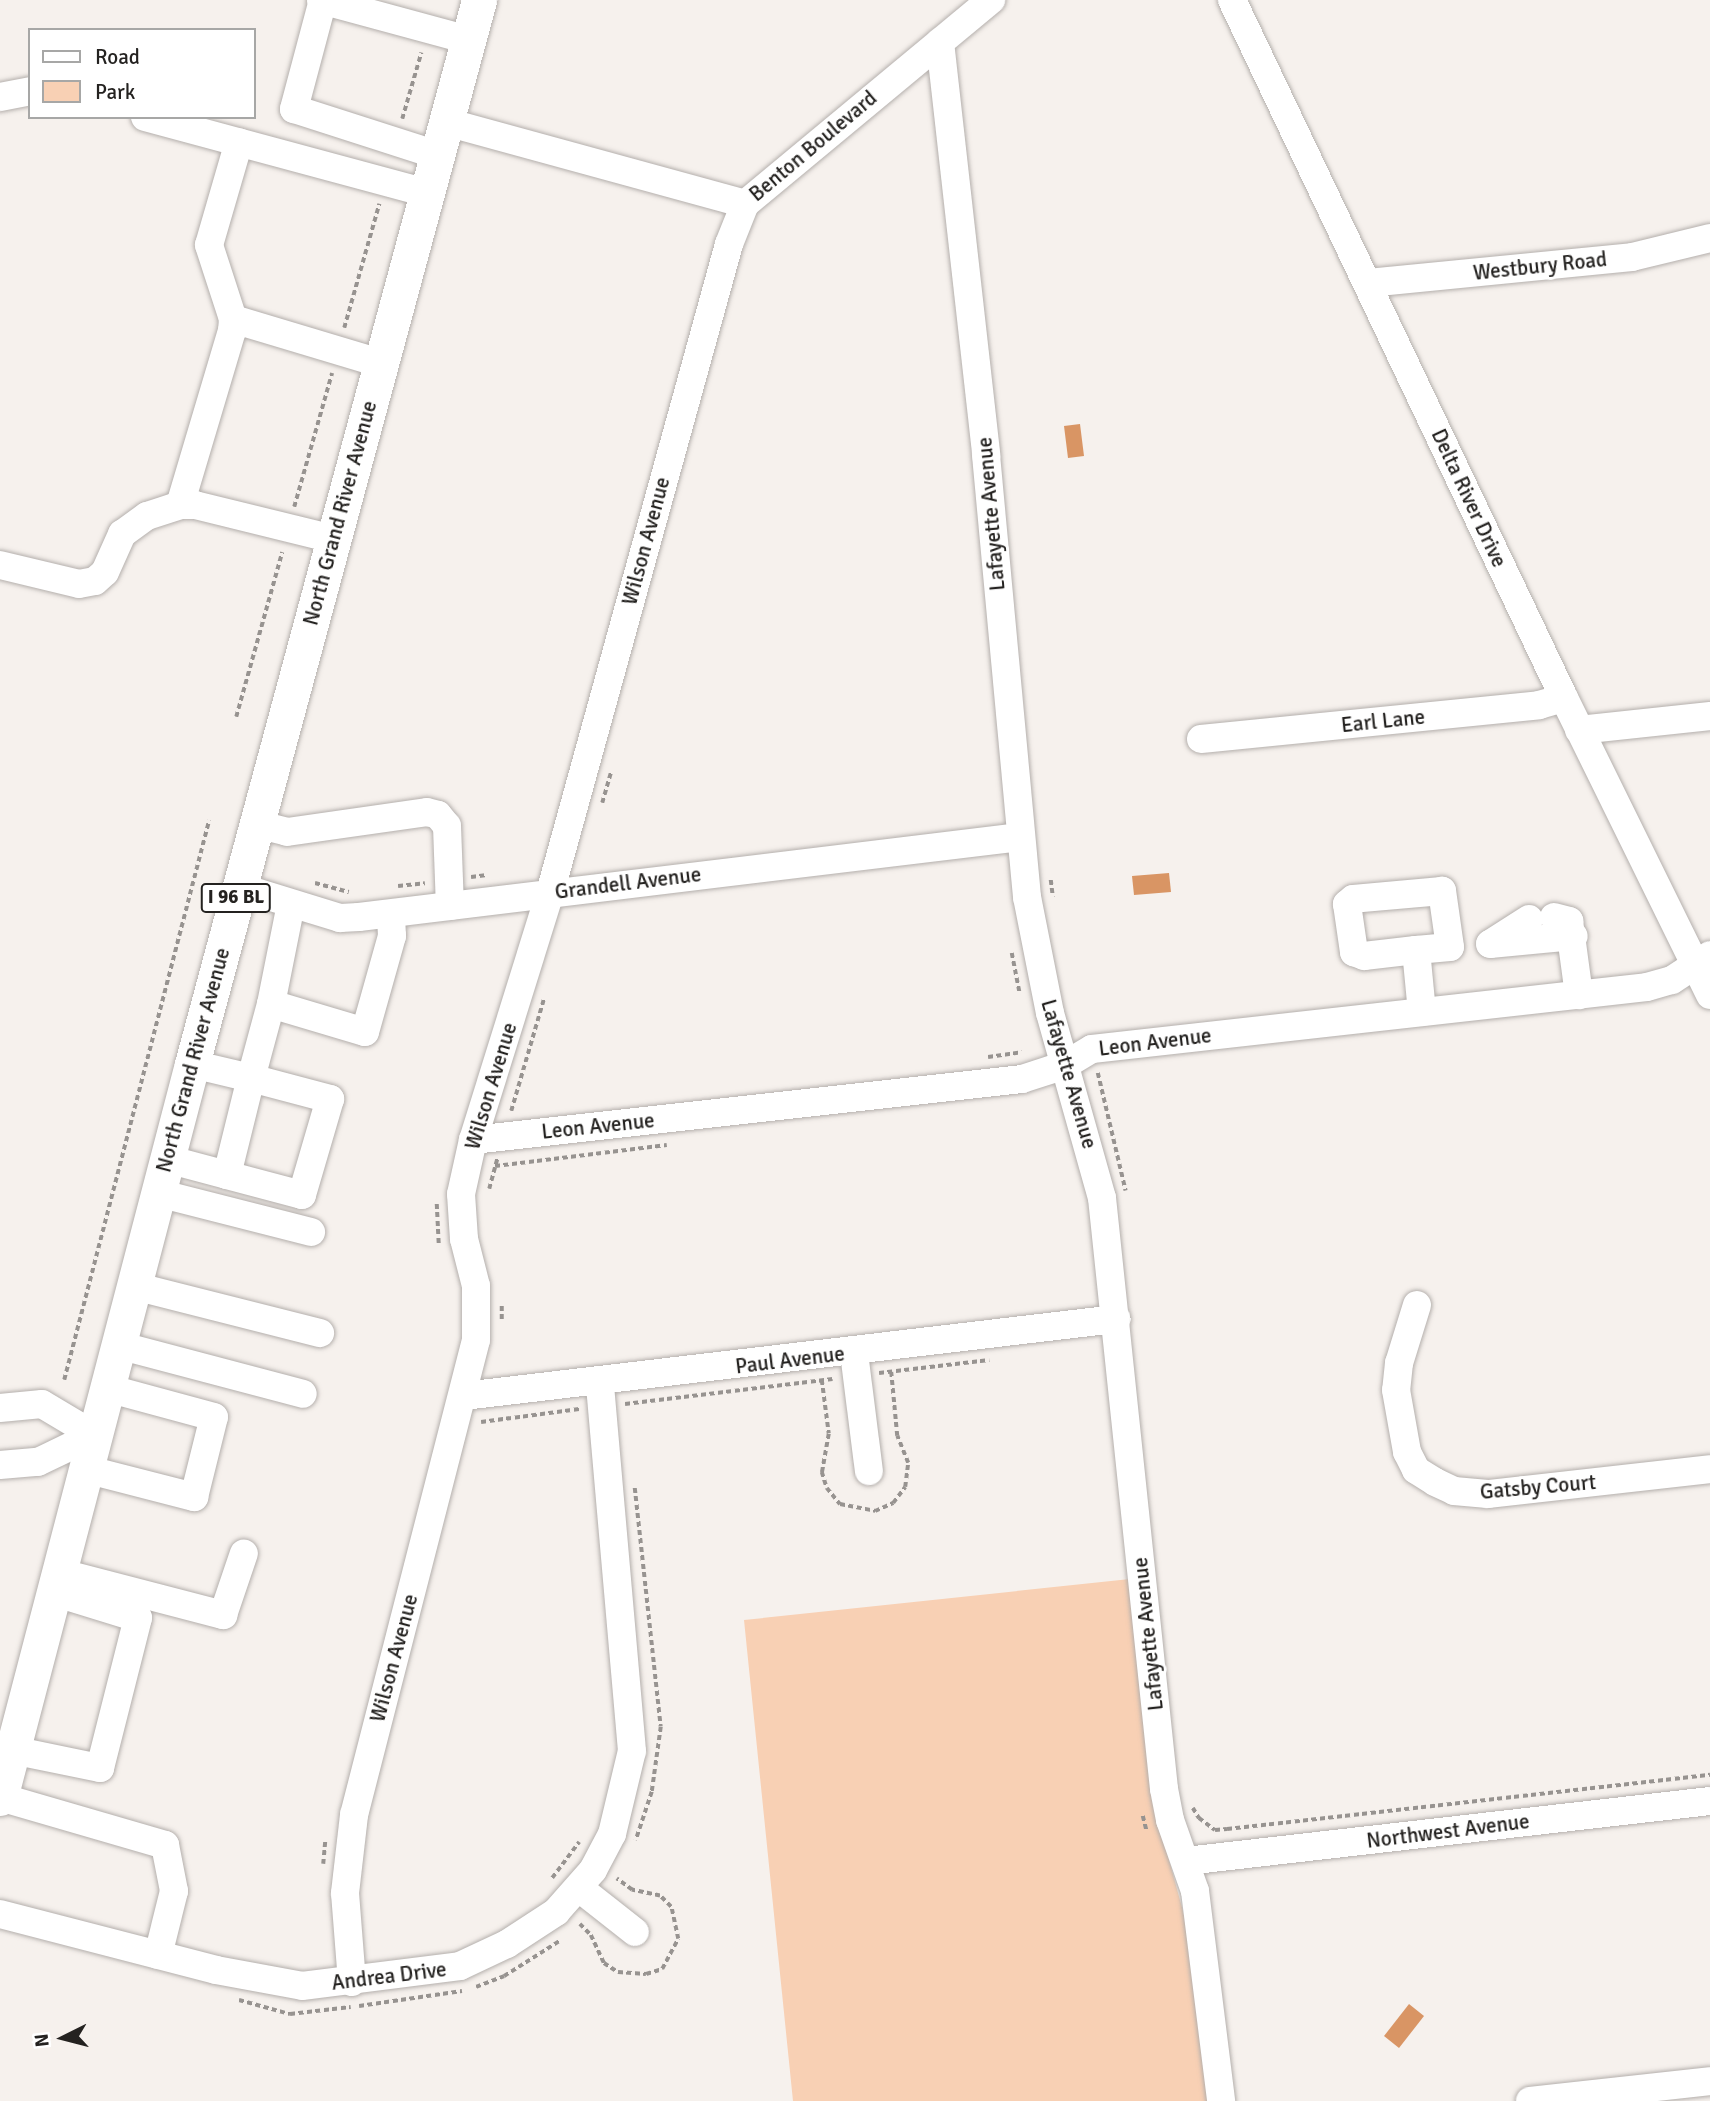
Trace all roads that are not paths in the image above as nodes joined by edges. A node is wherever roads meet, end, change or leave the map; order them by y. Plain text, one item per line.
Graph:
1 (322, 0) edge
2 (479, 0) edge
3 (991, 0) edge
4 (1232, 0) edge
5 (468, 40) junction
6 (940, 42) junction
7 (28, 91) edge
8 (0, 97) edge
9 (153, 119) edge
10 (446, 122) junction
11 (239, 142) junction
12 (437, 155) junction
13 (426, 193) junction
14 (745, 204) junction
15 (1710, 238) edge
16 (1368, 283) junction
17 (233, 319) junction
18 (380, 363) junction
19 (180, 505) junction
20 (333, 539) junction
21 (0, 565) edge
22 (1564, 698) junction
23 (1710, 716) edge
24 (1579, 730) junction
25 (1201, 739) dead end
26 (256, 824) junction
27 (1020, 837) junction
28 (239, 887) junction
29 (551, 892) junction
30 (449, 893) junction
31 (389, 901) junction
32 (291, 904) junction
33 (1574, 936) junction
34 (1490, 944) junction
35 (1450, 947) junction
36 (1416, 950) junction
37 (1702, 959) edge
38 (1579, 995) junction
39 (1710, 995) edge
40 (271, 1004) junction
41 (1422, 1012) junction
42 (1076, 1058) junction
43 (192, 1064) junction
44 (251, 1078) junction
45 (473, 1140) junction
46 (167, 1159) junction
47 (227, 1175) junction
48 (158, 1193) junction
49 (311, 1232) dead end
50 (134, 1286) junction
51 (1417, 1306) dead end
52 (1116, 1319) junction
53 (320, 1333) dead end
54 (118, 1345) junction
55 (855, 1364) junction
56 (107, 1388) junction
57 (303, 1394) dead end
58 (464, 1396) junction
59 (601, 1400) junction
60 (0, 1408) edge
61 (94, 1435) junction
62 (0, 1465) edge
63 (85, 1469) junction
64 (1710, 1469) edge
65 (869, 1471) dead end
66 (244, 1553) dead end
67 (56, 1582) junction
68 (12, 1750) junction
69 (0, 1797) edge
70 (1710, 1801) edge
71 (1186, 1861) junction
72 (589, 1895) junction
73 (0, 1914) edge
74 (635, 1932) dead end
75 (158, 1955) junction
76 (352, 1982) junction
77 (1710, 2081) edge
78 (1221, 2101) edge
79 (1530, 2101) edge

1 - 5 street
1 - 12 street
2 - 5 main road, North Grand River Avenue / I 96 BL
3 - 6 street, Benton Boulevard
4 - 16 street, Delta River Drive
5 - 10 main road, North Grand River Avenue / I 96 BL
6 - 14 street, Benton Boulevard
6 - 27 street, Lafayette Avenue
7 - 8 street
9 - 11 street
10 - 12 main road, North Grand River Avenue / I 96 BL
10 - 14 street, Benton Boulevard
11 - 13 street
11 - 17 street
12 - 13 main road, North Grand River Avenue / I 96 BL
13 - 18 main road, North Grand River Avenue / I 96 BL
14 - 29 street, Wilson Avenue
15 - 16 street, Westbury Road
16 - 22 street, Delta River Drive
17 - 18 street
17 - 19 street
18 - 20 main road, North Grand River Avenue / I 96 BL
19 - 20 street
19 - 21 street
20 - 26 main road, North Grand River Avenue / I 96 BL
22 - 24 street, Delta River Drive
22 - 25 street, Earl Lane
23 - 24 street
24 - 37 street, Delta River Drive
26 - 28 main road, North Grand River Avenue / I 96 BL
26 - 30 street
27 - 29 street, Grandell Avenue
27 - 42 street, Lafayette Avenue
28 - 32 street, Grandell Avenue
28 - 43 main road, North Grand River Avenue / I 96 BL
29 - 30 street, Grandell Avenue
29 - 45 street, Wilson Avenue
30 - 31 street, Grandell Avenue
31 - 32 street, Grandell Avenue
31 - 40 street
32 - 40 street
33 - 34 street
33 - 34 street
33 - 38 street
34 - 35 street
35 - 36 street
35 - 36 street
36 - 41 street
37 - 38 street, Leon Avenue
37 - 39 street, Delta River Drive
38 - 41 street, Leon Avenue
40 - 44 street
41 - 42 street, Leon Avenue
42 - 45 street, Leon Avenue
42 - 52 street, Lafayette Avenue
43 - 44 street
43 - 46 main road, North Grand River Avenue / I 96 BL
44 - 47 street
44 - 47 street
45 - 58 street, Wilson Avenue
46 - 47 street
46 - 48 main road, North Grand River Avenue / I 96 BL
48 - 49 street
48 - 50 main road, North Grand River Avenue / I 96 BL
50 - 53 street
50 - 54 main road, North Grand River Avenue / I 96 BL
51 - 64 street, Gatsby Court
52 - 55 street, Paul Avenue
52 - 71 street, Lafayette Avenue
54 - 56 main road, North Grand River Avenue / I 96 BL
54 - 57 street
55 - 59 street, Paul Avenue
55 - 65 street
56 - 61 main road, North Grand River Avenue / I 96 BL
56 - 63 street
58 - 59 street, Paul Avenue
58 - 76 street, Wilson Avenue
59 - 72 street, Andrea Drive
60 - 61 street
61 - 62 street
61 - 63 main road, North Grand River Avenue / I 96 BL
63 - 67 main road, North Grand River Avenue / I 96 BL
66 - 67 street
67 - 68 main road, North Grand River Avenue / I 96 BL
67 - 68 street
68 - 69 main road, North Grand River Avenue / I 96 BL
69 - 75 street
70 - 71 street, Northwest Avenue
71 - 78 street, Lafayette Avenue
72 - 74 street
72 - 76 street, Andrea Drive
73 - 75 street, Andrea Drive
75 - 76 street, Andrea Drive
77 - 79 street

